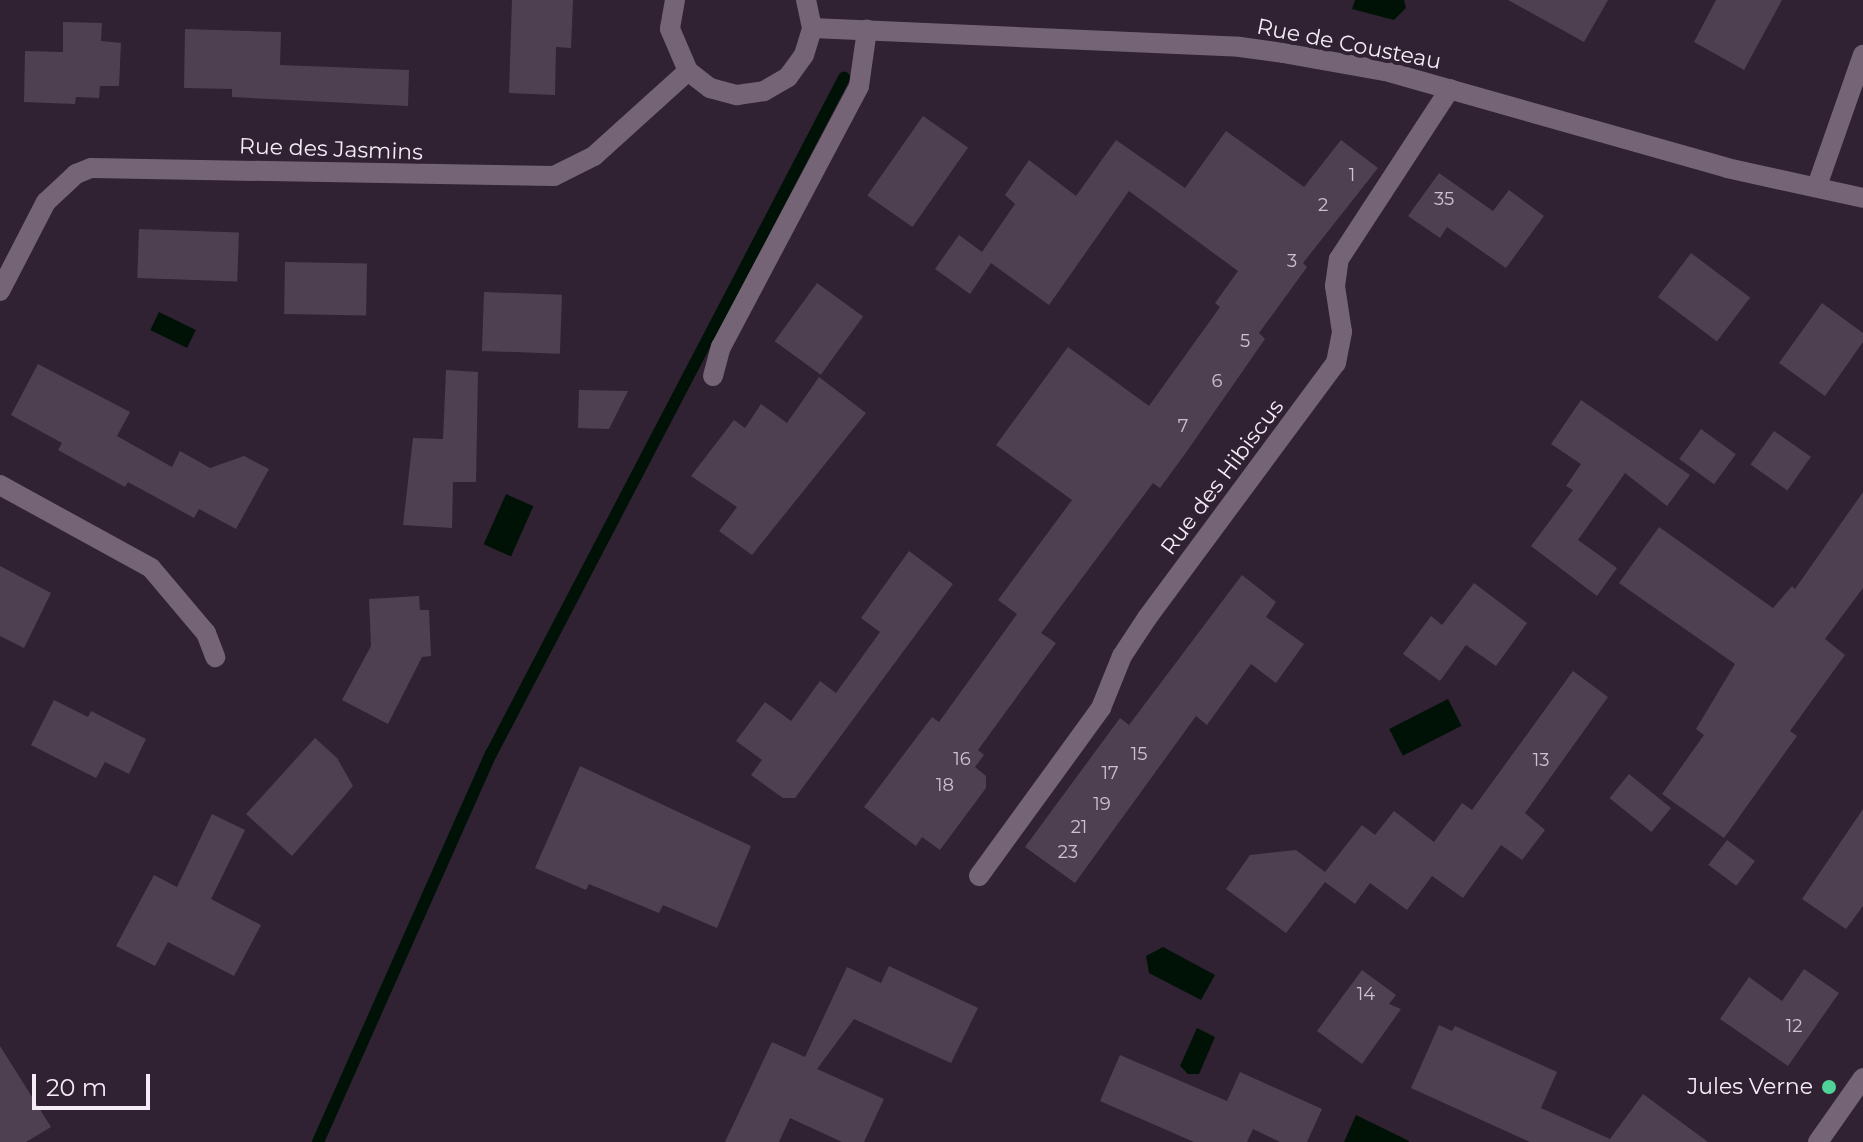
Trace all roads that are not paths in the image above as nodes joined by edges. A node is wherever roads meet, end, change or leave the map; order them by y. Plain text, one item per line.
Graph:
1 (675, 0) edge
2 (806, 0) edge
3 (812, 28) junction
4 (867, 30) junction
5 (1863, 55) edge
6 (688, 71) junction
7 (1450, 89) junction
8 (1817, 186) junction
9 (1863, 198) edge
10 (0, 291) edge
11 (713, 376) dead end
12 (0, 485) edge
13 (215, 657) dead end
14 (979, 876) dead end
15 (1863, 1078) edge
16 (1818, 1142) edge

1 - 6 street
2 - 3 street
3 - 4 street, Rue de Cousteau
3 - 6 street
4 - 7 street, Rue de Cousteau
4 - 11 street
5 - 8 street
6 - 10 street, Rue des Jasmins
7 - 8 street, Rue de Cousteau
7 - 14 street, Rue des Hibiscus
8 - 9 street, Rue de Cousteau
12 - 13 street
15 - 16 street

